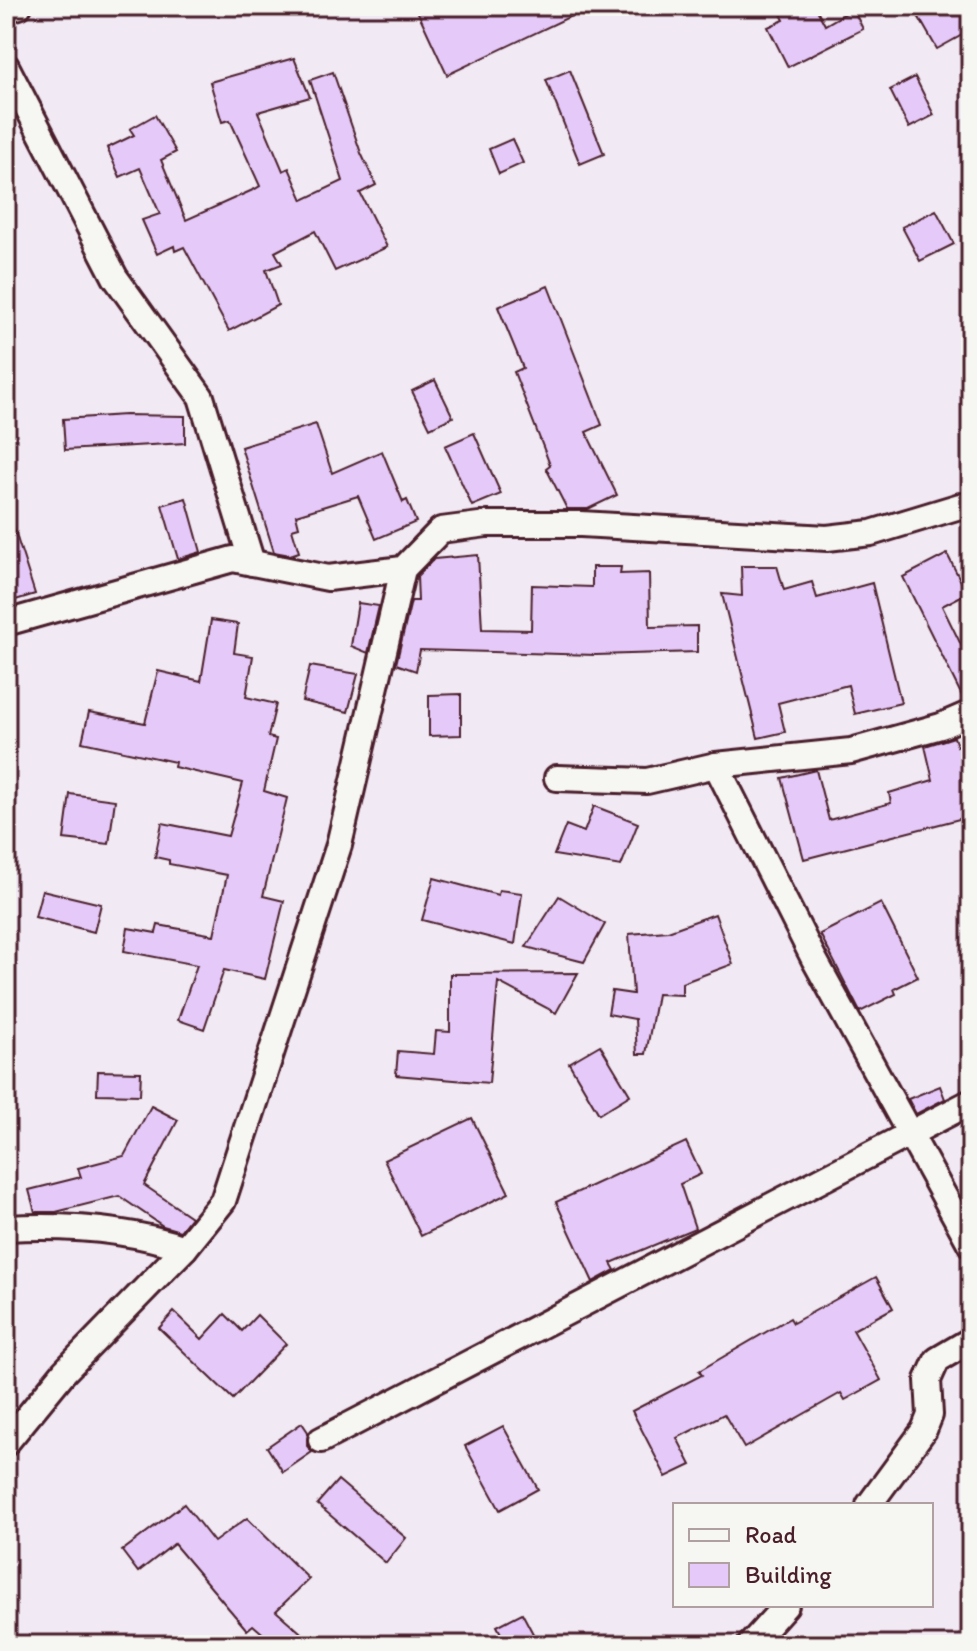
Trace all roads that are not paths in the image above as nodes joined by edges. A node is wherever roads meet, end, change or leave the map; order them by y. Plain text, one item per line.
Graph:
1 (19, 6) edge
2 (6, 10) edge
3 (6, 66) edge
4 (971, 508) edge
5 (252, 563) junction
6 (403, 569) junction
7 (6, 623) edge
8 (971, 713) edge
9 (716, 765) junction
10 (557, 778) dead end
11 (971, 1102) edge
12 (911, 1135) junction
13 (6, 1228) edge
14 (971, 1245) edge
15 (185, 1248) junction
16 (971, 1340) edge
17 (321, 1440) dead end
18 (6, 1443) edge
19 (870, 1503) edge
20 (784, 1607) edge
21 (750, 1645) edge

1 - 2 street
3 - 5 street
4 - 6 street
5 - 6 street
5 - 7 street
6 - 15 street
8 - 9 street
9 - 10 street
9 - 12 street
11 - 12 street
12 - 14 street
12 - 17 street
13 - 15 street
15 - 18 street
16 - 19 street
20 - 21 street

